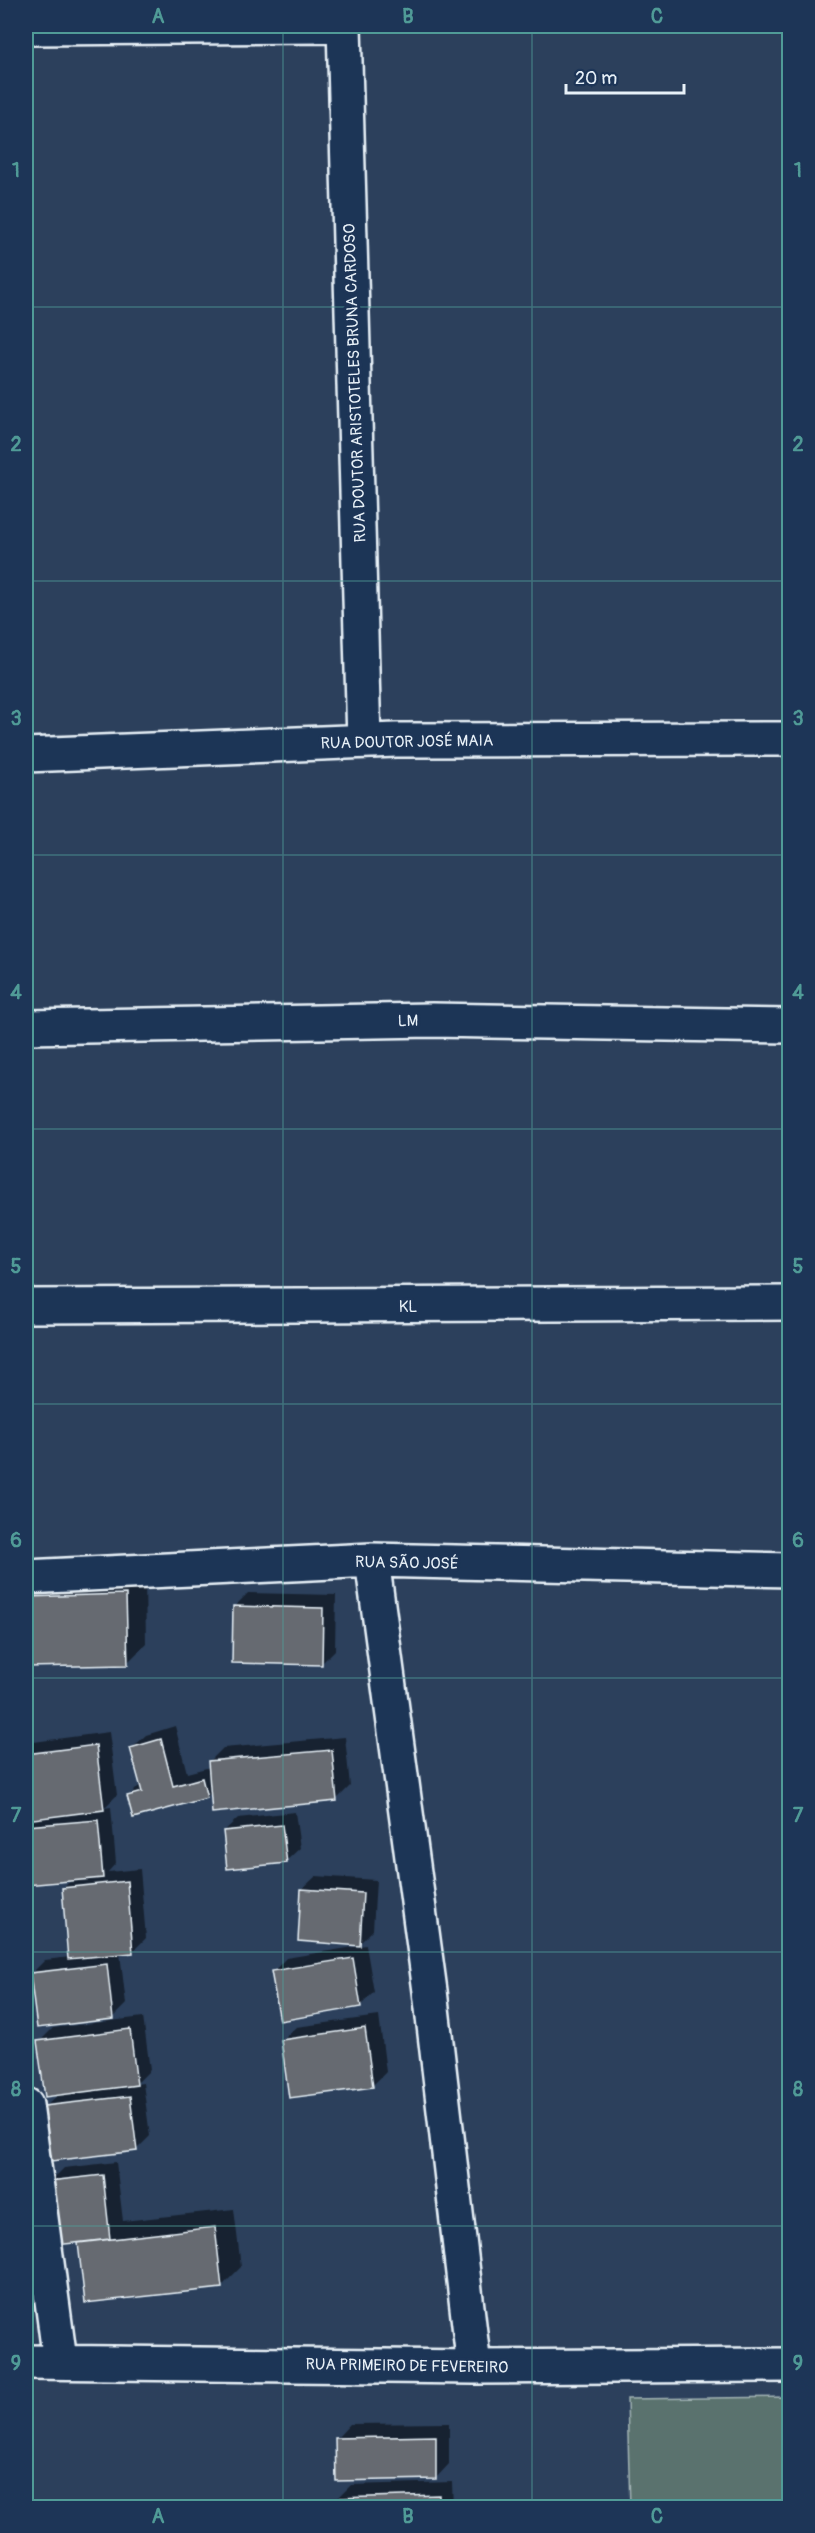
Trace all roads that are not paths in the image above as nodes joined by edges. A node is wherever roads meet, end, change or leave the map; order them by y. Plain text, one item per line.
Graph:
1 (326, 26) edge
2 (344, 26) edge
3 (26, 28) edge
4 (789, 739) edge
5 (364, 741) junction
6 (26, 754) edge
7 (789, 1026) edge
8 (26, 1027) edge
9 (789, 1303) edge
10 (26, 1306) edge
11 (372, 1560) junction
12 (789, 1570) edge
13 (26, 1577) edge
14 (26, 2105) edge
15 (60, 2361) junction
16 (26, 2362) edge
17 (789, 2365) edge
18 (474, 2367) junction

1 - 3 street
2 - 5 street, RUA DOUTOR ARISTOTELES BRUNA CARDOSO
4 - 5 street, RUA DOUTOR JOSÉ MAIA
5 - 6 street, RUA DOUTOR JOSÉ MAIA
7 - 8 street, LM
9 - 10 street, KL
11 - 12 street, RUA SÃO JOSÉ
11 - 13 street, RUA SÃO JOSÉ
11 - 18 street
14 - 15 street
15 - 16 street, RUA PRIMEIRO DE FEVEREIRO
15 - 18 street, RUA PRIMEIRO DE FEVEREIRO
17 - 18 street, RUA PRIMEIRO DE FEVEREIRO

